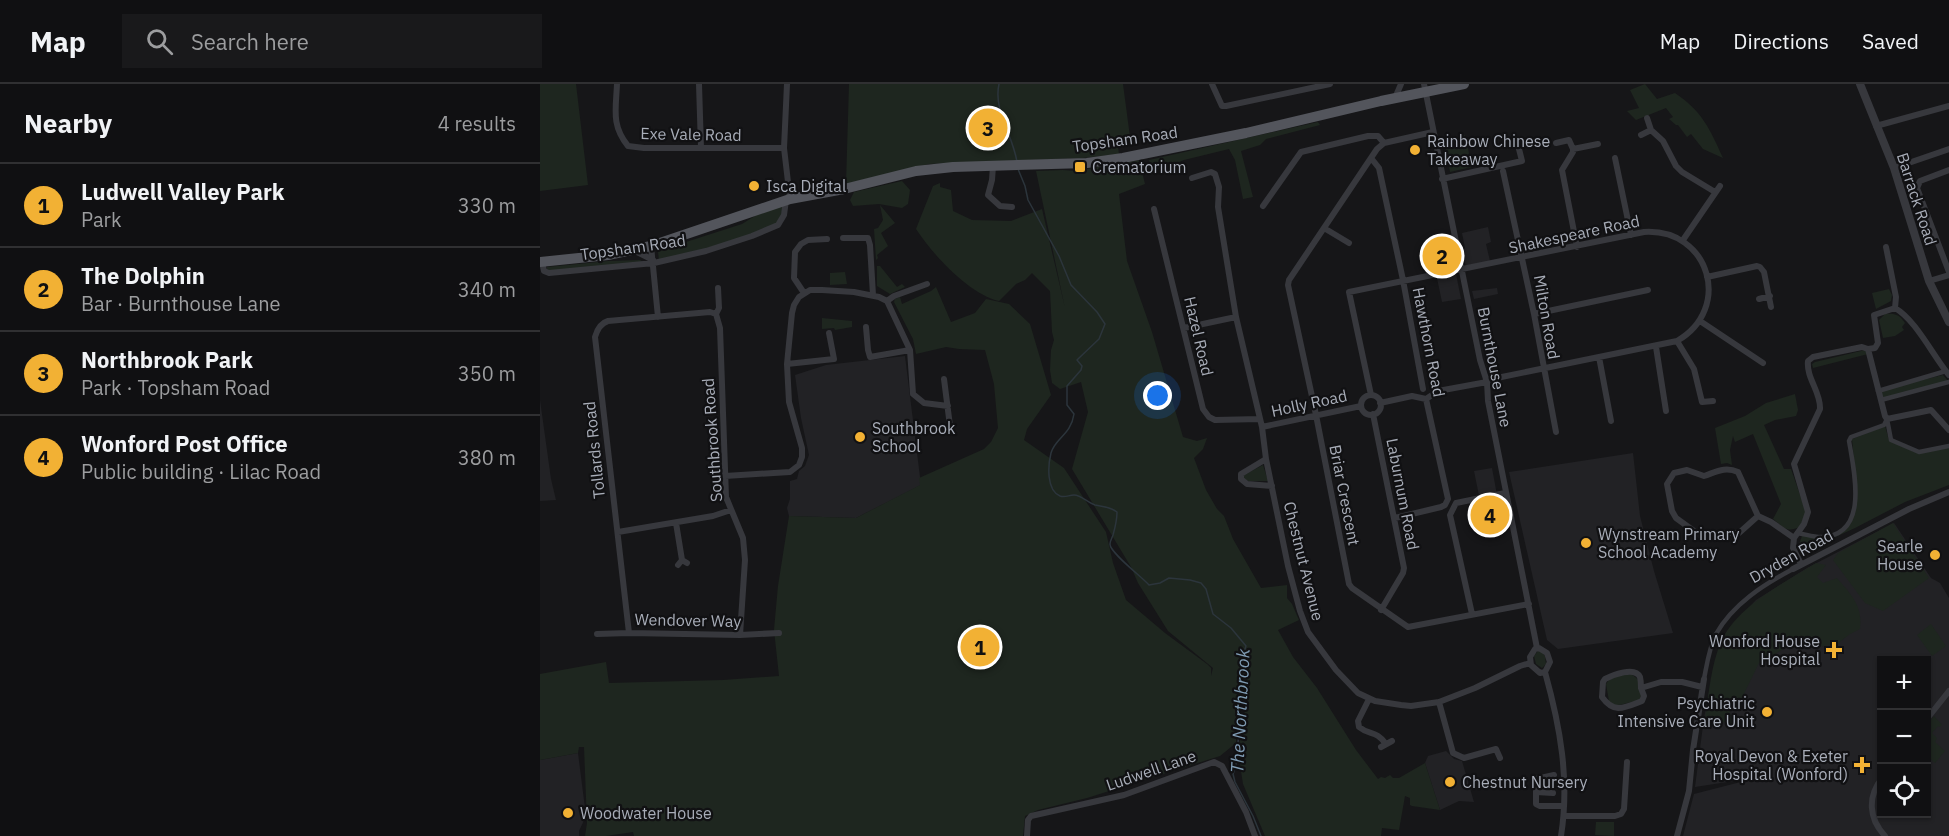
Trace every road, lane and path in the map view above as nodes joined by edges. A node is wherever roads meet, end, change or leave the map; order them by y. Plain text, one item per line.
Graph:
1 (617, 84) edge
2 (699, 84) edge
3 (788, 84) edge
4 (1212, 84) edge
5 (1330, 84) edge
6 (1401, 84) edge
7 (1464, 84) edge
8 (1860, 84) edge
9 (1425, 88) edge
10 (1395, 98) junction
11 (1949, 106) edge
12 (1647, 118) dead end
13 (1876, 126) junction
14 (1651, 130) junction
15 (1433, 132) junction
16 (1641, 135) dead end
17 (1517, 141) dead end
18 (1384, 143) junction
19 (1556, 143) dead end
20 (1598, 144) dead end
21 (701, 148) junction
22 (784, 148) junction
23 (1949, 148) edge
24 (1573, 149) junction
25 (1371, 158) junction
26 (1616, 158) dead end
27 (993, 166) junction
28 (1894, 168) junction
29 (1949, 170) edge
30 (1503, 171) dead end
31 (1192, 178) dead end
32 (1442, 178) junction
33 (1720, 186) dead end
34 (1715, 192) junction
35 (788, 200) junction
36 (1263, 206) dead end
37 (1012, 207) dead end
38 (1154, 209) dead end
39 (1324, 228) junction
40 (1631, 235) junction
41 (843, 238) dead end
42 (826, 239) dead end
43 (1683, 240) junction
44 (1349, 243) dead end
45 (651, 246) junction
46 (1577, 247) junction
47 (1886, 247) dead end
48 (633, 250) junction
49 (1523, 258) junction
50 (541, 262) edge
51 (654, 262) junction
52 (1461, 270) junction
53 (1949, 273) edge
54 (1707, 277) junction
55 (1403, 280) junction
56 (1929, 280) junction
57 (927, 284) dead end
58 (718, 288) dead end
59 (1648, 290) dead end
60 (804, 293) junction
61 (873, 296) junction
62 (1770, 296) junction
63 (1759, 299) dead end
64 (887, 301) junction
65 (1771, 307) dead end
66 (1894, 308) junction
67 (716, 314) junction
68 (1534, 314) junction
69 (658, 317) junction
70 (1236, 317) junction
71 (1700, 321) junction
72 (1949, 322) edge
73 (866, 327) dead end
74 (1184, 328) junction
75 (829, 333) dead end
76 (1677, 341) junction
77 (1656, 346) junction
78 (1868, 350) junction
79 (910, 352) junction
80 (1599, 357) junction
81 (1763, 363) dead end
82 (787, 364) junction
83 (1543, 369) junction
84 (1947, 373) edge
85 (944, 379) dead end
86 (1487, 381) junction
87 (1949, 382) edge
88 (1424, 389) joint
89 (1878, 391) junction
90 (1371, 395) junction
91 (1426, 399) junction
92 (1881, 400) junction
93 (1713, 401) dead end
94 (1380, 403) junction
95 (948, 406) junction
96 (1361, 406) junction
97 (1666, 411) dead end
98 (1373, 414) junction
99 (1316, 415) junction
100 (1260, 419) junction
101 (1887, 419) junction
102 (1611, 421) dead end
103 (951, 426) dead end
104 (1262, 427) junction
105 (1949, 430) edge
106 (1556, 432) dead end
107 (1949, 436) edge
108 (1949, 446) edge
109 (1266, 459) junction
110 (725, 476) junction
111 (1272, 486) junction
112 (1949, 492) edge
113 (1505, 493) junction
114 (731, 510) junction
115 (1758, 516) junction
116 (1395, 518) junction
117 (676, 523) junction
118 (618, 532) junction
119 (1796, 535) junction
120 (682, 563) dead end
121 (1801, 564) junction
122 (1793, 569) joint
123 (1529, 604) junction
124 (1381, 610) junction
125 (1472, 614) junction
126 (629, 633) junction
127 (779, 633) dead end
128 (597, 634) dead end
129 (740, 635) junction
130 (1537, 648) junction
131 (1530, 663) junction
132 (1545, 672) junction
133 (1703, 683) junction
134 (1641, 688) junction
135 (1949, 691) edge
136 (1369, 699) junction
137 (1439, 702) junction
138 (1931, 714) edge
139 (1386, 744) dead end
140 (1500, 758) dead end
141 (1627, 762) dead end
142 (1554, 775) dead end
143 (1877, 787) edge
144 (1536, 792) junction
145 (1552, 793) dead end
146 (1564, 806) junction
147 (1564, 816) junction
148 (1027, 836) edge
149 (1256, 836) edge
150 (1561, 836) edge
151 (1677, 836) edge
152 (1885, 836) edge

1 - 21 street, Exe Vale Road
2 - 21 street
3 - 22 street
4 - 5 street
6 - 10 street
7 - 9 main road, Topsham Road
8 - 13 street, Barrack Road
9 - 10 main road, Topsham Road
9 - 15 street, Burnthouse Lane
10 - 27 main road, Topsham Road
11 - 13 street
12 - 14 street
13 - 28 street, Barrack Road
14 - 16 street
14 - 34 street
15 - 18 street
15 - 32 street, Burnthouse Lane
17 - 32 street
18 - 25 street, Briar Crescent
18 - 36 street
19 - 24 street
20 - 24 street
21 - 22 street, Exe Vale Road
22 - 35 street
23 - 28 street
24 - 46 street
25 - 39 street, Briar Crescent
25 - 55 street, Hawthorn Road
26 - 40 street
27 - 35 main road, Topsham Road
27 - 37 street
28 - 56 street, Barrack Road
29 - 53 street
30 - 49 street, Milton Road
31 - 70 street, Chestnut Avenue
32 - 52 street, Burnthouse Lane
33 - 34 street
34 - 43 street
35 - 45 main road, Topsham Road
35 - 51 street, Topsham Road
38 - 74 street, Hazel Road
39 - 44 street
39 - 99 street, Briar Crescent
40 - 43 street, Shakespeare Road
40 - 46 street, Shakespeare Road
41 - 61 street
42 - 60 street
43 - 54 street
45 - 48 main road, Topsham Road
45 - 51 street
46 - 49 street, Shakespeare Road
47 - 66 street
48 - 50 main road, Topsham Road
48 - 51 street
49 - 52 street, Shakespeare Road
49 - 68 street, Milton Road
50 - 51 street, Topsham Road
51 - 69 street
52 - 55 street, Shakespeare Road
52 - 86 street, Burnthouse Lane
53 - 56 street
54 - 62 street
54 - 71 street
55 - 88 street, Hawthorn Road
55 - 90 street, Shakespeare Road
56 - 72 street, Barrack Road
57 - 64 street
58 - 67 street, Southbrook Road
59 - 68 street
60 - 61 street
60 - 82 street
61 - 64 street
62 - 63 street
62 - 65 street
64 - 79 street
66 - 78 street
66 - 84 street
67 - 69 street
67 - 110 street, Southbrook Road
68 - 83 street, Milton Road
69 - 118 street, Tollards Road
70 - 74 street
70 - 100 street, Chestnut Avenue
71 - 76 street
71 - 81 street
73 - 79 street
74 - 100 street, Hazel Road
75 - 82 street
76 - 77 street
76 - 93 street
77 - 80 street
77 - 97 street
78 - 89 street
78 - 119 street
79 - 95 street
80 - 83 street
80 - 102 street
82 - 110 street
83 - 86 street
83 - 106 street, Milton Road
84 - 89 street
85 - 95 street
86 - 91 street
86 - 113 street, Burnthouse Lane
87 - 92 street
88 - 91 street, Hawthorn Road
89 - 92 street
90 - 94 street
90 - 96 street
91 - 94 street
91 - 116 street, Hawthorn Road
92 - 101 street
94 - 98 street
95 - 103 street
96 - 98 street
96 - 99 street, Holly Road
98 - 116 street, Laburnum Road
99 - 104 street, Holly Road
99 - 124 street, Briar Crescent
100 - 104 street, Chestnut Avenue
101 - 105 street
101 - 108 street
101 - 119 street
104 - 109 street, Chestnut Avenue
105 - 107 street
109 - 111 street, Chestnut Avenue
109 - 111 street, Chestnut Avenue
110 - 114 street, Southbrook Road
111 - 136 street, Chestnut Avenue
112 - 121 street, Dryden Road
113 - 123 street, Burnthouse Lane
113 - 125 street
114 - 117 street
114 - 129 street, Southbrook Road
115 - 115 street
115 - 119 street
116 - 124 street, Laburnum Road
117 - 118 street
117 - 120 street
118 - 126 street, Tollards Road
119 - 121 street
121 - 122 street, Dryden Road
122 - 133 street, Dryden Road
123 - 125 street, Briar Crescent
123 - 130 street, Burnthouse Lane
124 - 125 street, Briar Crescent
126 - 128 street, Wendover Way
126 - 129 street, Wendover Way
127 - 129 street, Wendover Way
130 - 131 street
130 - 132 street, Burnthouse Lane
131 - 132 street
131 - 137 street, Chestnut Avenue
132 - 146 street, Burnthouse Lane
133 - 134 street
133 - 151 street, Dryden Road
134 - 134 street
135 - 138 street
136 - 137 street, Chestnut Avenue
136 - 139 street
137 - 140 street
141 - 147 street
142 - 144 street
143 - 152 street
144 - 145 street
144 - 146 street
146 - 147 street, Burnthouse Lane
147 - 150 street, Burnthouse Lane
148 - 149 street, Ludwell Lane

